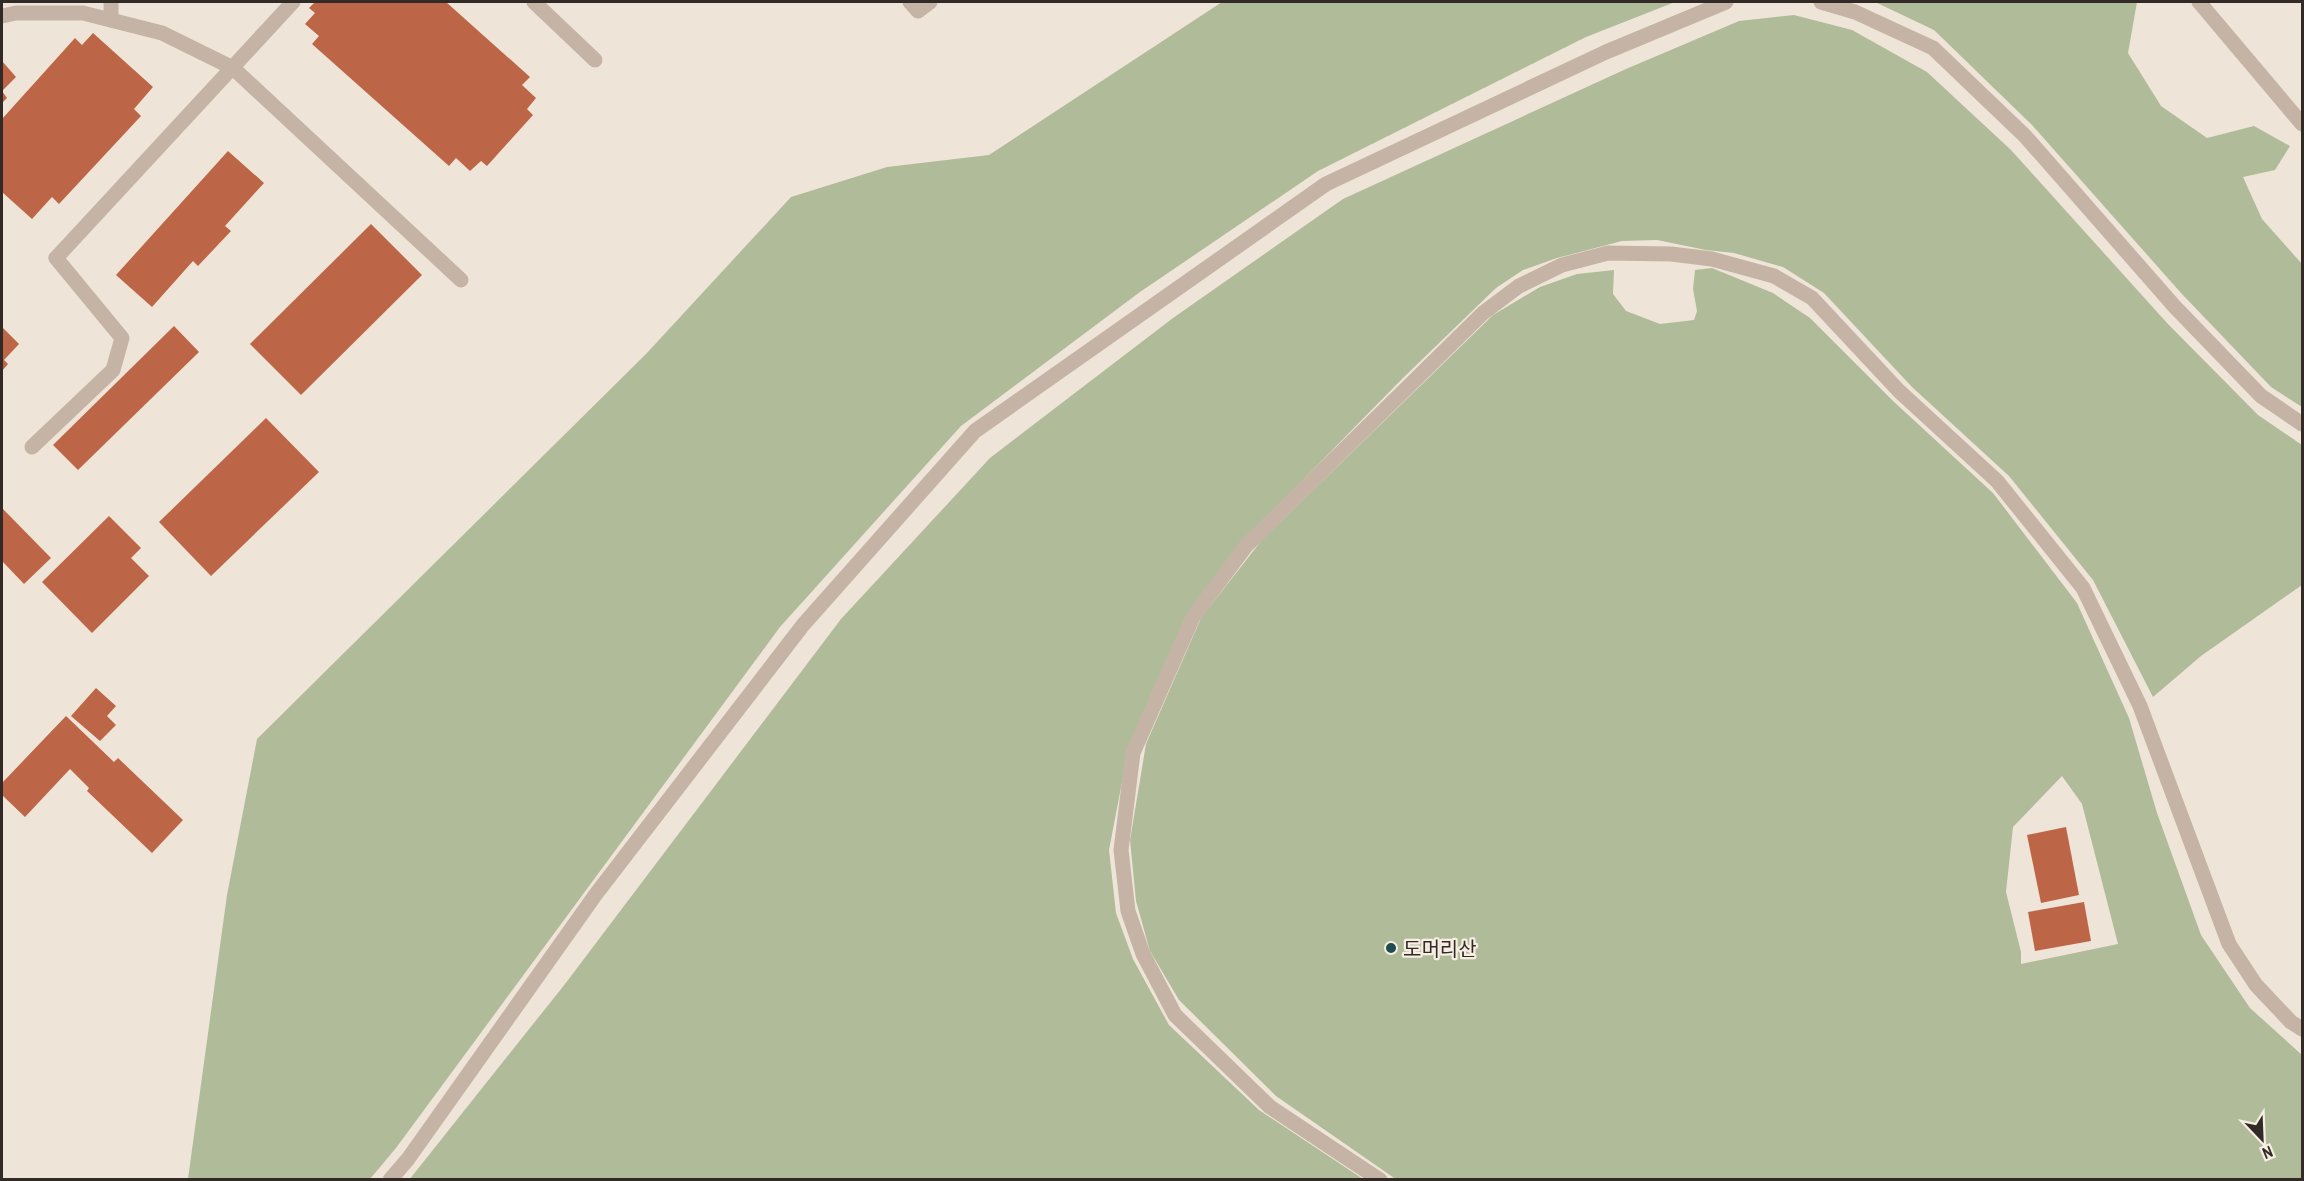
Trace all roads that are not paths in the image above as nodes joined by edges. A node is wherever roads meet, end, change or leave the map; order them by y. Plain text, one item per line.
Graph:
1 (111, 2) edge
2 (293, 2) edge
3 (534, 2) edge
4 (910, 2) edge
5 (930, 2) edge
6 (1726, 2) edge
7 (1821, 2) edge
8 (2199, 2) edge
9 (2, 16) edge
10 (111, 20) junction
11 (595, 60) dead end
12 (233, 68) junction
13 (2302, 124) edge
14 (461, 280) dead end
15 (2302, 424) edge
16 (32, 447) dead end
17 (2302, 1029) edge
18 (390, 1179) edge
19 (1380, 1179) edge

1 - 10 street
2 - 12 street
3 - 11 street
4 - 5 street
6 - 18 street
7 - 15 street
8 - 13 street
9 - 10 street
10 - 12 street
12 - 14 street
12 - 16 street
17 - 19 street

